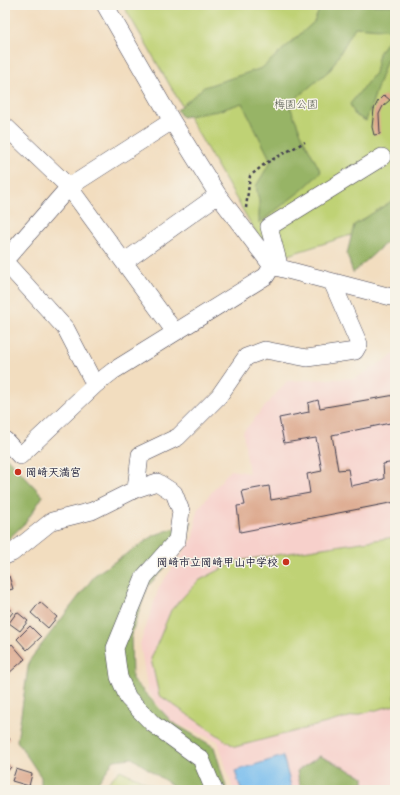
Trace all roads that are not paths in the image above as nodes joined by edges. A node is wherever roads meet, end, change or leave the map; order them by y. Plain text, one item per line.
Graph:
1 (105, 5) edge
2 (172, 121) junction
3 (5, 126) edge
4 (382, 157) dead end
5 (69, 187) junction
6 (218, 195) junction
7 (5, 261) edge
8 (124, 262) junction
9 (272, 266) junction
10 (332, 282) junction
11 (395, 298) edge
12 (175, 332) junction
13 (95, 385) junction
14 (5, 440) edge
15 (136, 489) junction
16 (5, 556) edge
17 (214, 790) edge

1 - 2 street
2 - 5 street
2 - 6 street
3 - 5 street
4 - 9 street
5 - 7 street
5 - 8 street
6 - 8 street
6 - 9 street
7 - 13 street
8 - 12 street
9 - 10 street
9 - 12 street
10 - 11 street
10 - 15 street
12 - 13 street
13 - 14 street
15 - 16 street
15 - 17 street

